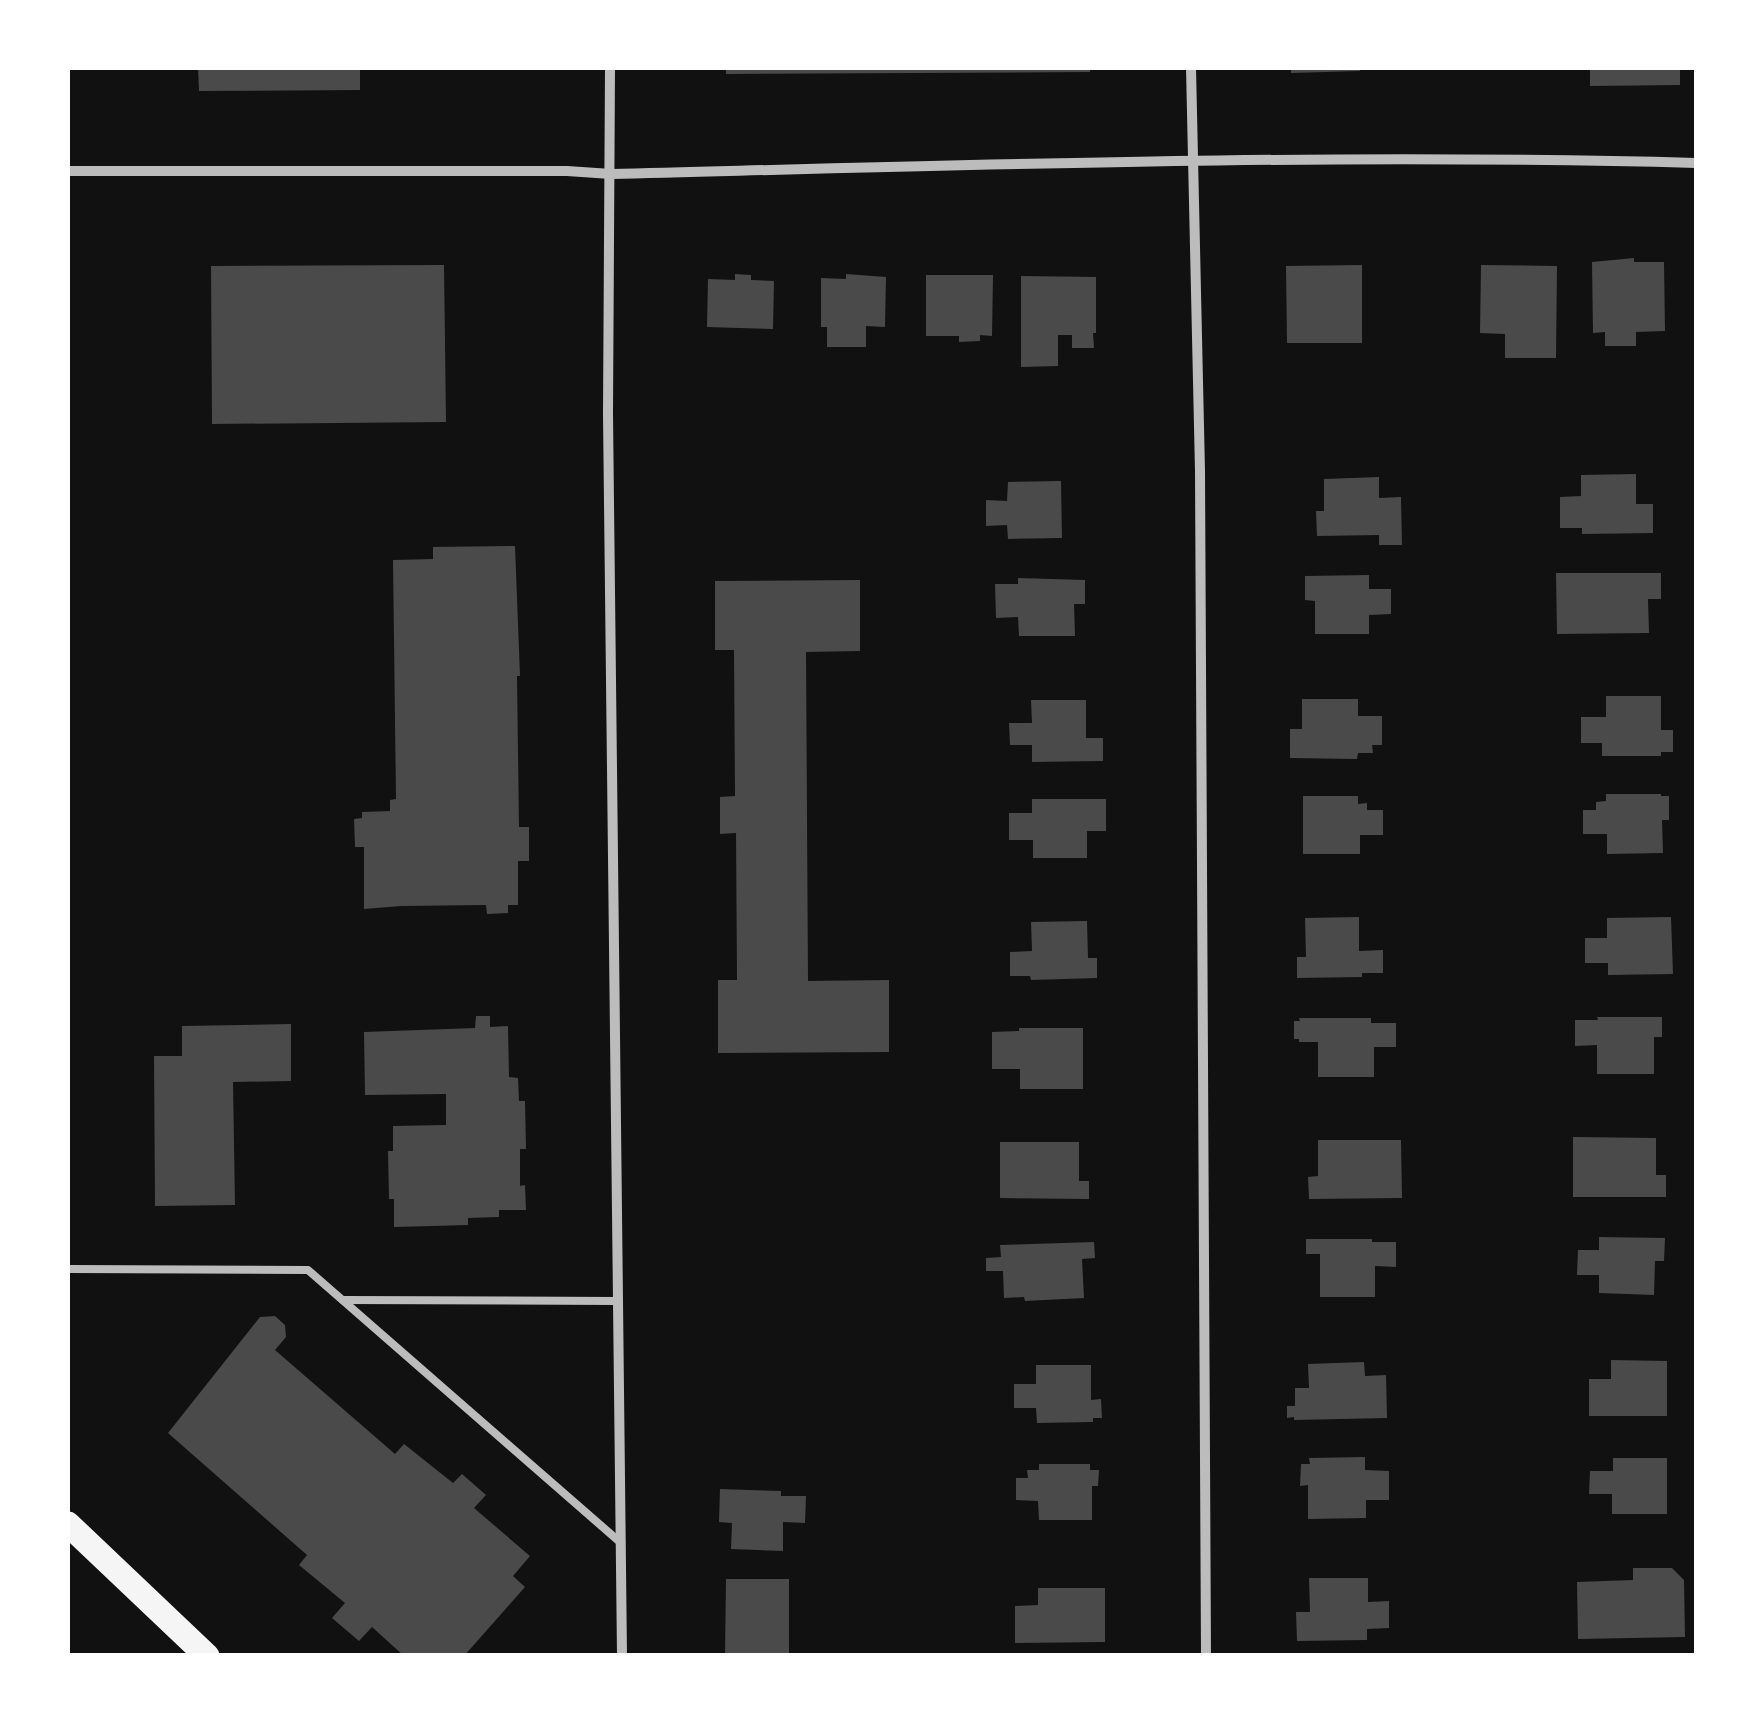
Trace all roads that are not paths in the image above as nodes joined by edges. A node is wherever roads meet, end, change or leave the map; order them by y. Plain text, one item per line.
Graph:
1 (610, 68) edge
2 (1191, 68) edge
3 (1191, 162) junction
4 (1696, 163) edge
5 (68, 171) edge
6 (611, 174) junction
7 (68, 1269) edge
8 (341, 1300) junction
9 (618, 1301) junction
10 (68, 1524) edge
11 (620, 1543) junction
12 (207, 1656) edge
13 (622, 1656) edge
14 (1206, 1656) edge

1 - 6 street
2 - 3 street
3 - 4 street
3 - 6 street
3 - 14 street
5 - 6 street
6 - 9 street
7 - 8 lane
8 - 9 lane
8 - 11 lane
9 - 11 street
10 - 12 main road
11 - 13 street

